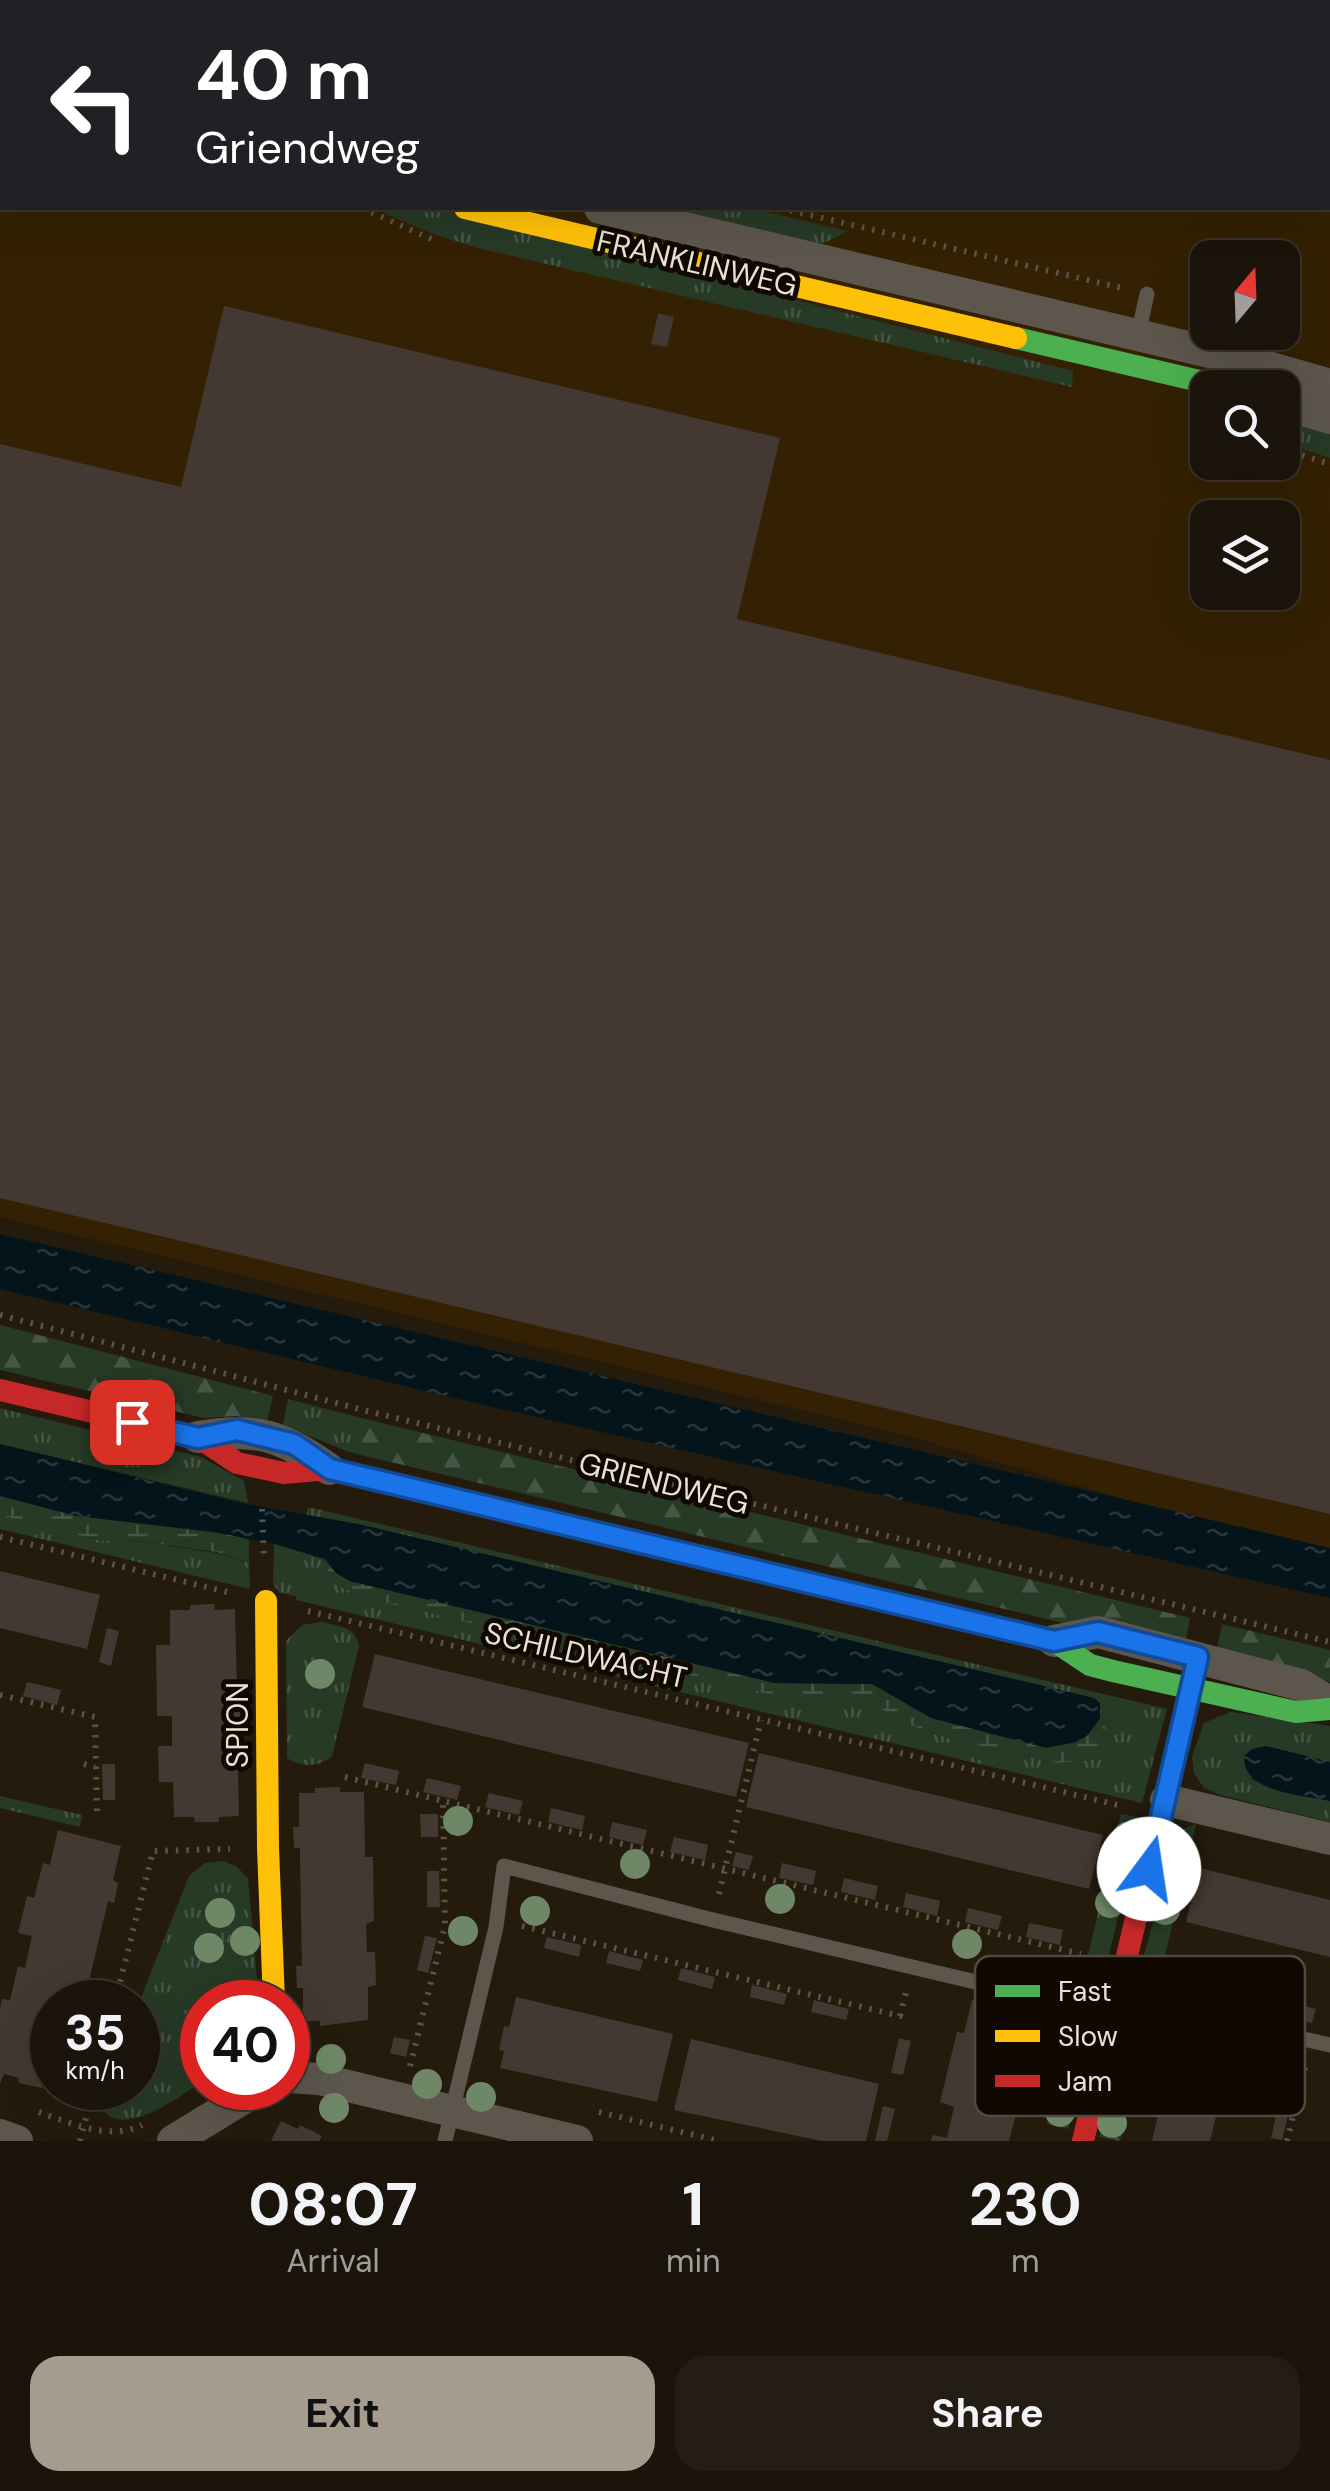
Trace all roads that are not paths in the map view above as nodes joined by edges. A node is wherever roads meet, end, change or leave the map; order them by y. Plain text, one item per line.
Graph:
1 (476, 210) edge
2 (607, 210) edge
3 (874, 288) junction
4 (1147, 294) road end
5 (1134, 350) junction
6 (1190, 372) edge
7 (1330, 385) edge
8 (1300, 409) edge
9 (1330, 418) edge
10 (0, 1390) edge
11 (198, 1438) joint
12 (330, 1469) joint
13 (266, 1601) road end
14 (1054, 1641) junction
15 (1198, 1657) junction
16 (1190, 1689) junction
17 (1330, 1706) edge
18 (1164, 1807) junction
19 (1330, 1839) edge
20 (1128, 1956) edge
21 (273, 1980) edge
22 (975, 1981) edge
23 (1305, 2040) edge
24 (1330, 2045) edge
25 (310, 2078) edge
26 (224, 2110) edge
27 (1089, 2116) edge
28 (448, 2126) edge
29 (0, 2134) edge
30 (17, 2141) edge
31 (173, 2141) edge
32 (577, 2141) edge
33 (1083, 2141) edge

1 - 3 street, FRANKLINWEG
2 - 3 street, FRANKLINWEG
3 - 5 street, FRANKLINWEG
4 - 5 lane
5 - 6 street, FRANKLINWEG
5 - 7 street, FRANKLINWEG
8 - 9 street
10 - 11 street, GRIENDWEG
11 - 12 street, GRIENDWEG
12 - 14 street, GRIENDWEG
13 - 21 street, SPION
14 - 15 street, GRIENDWEG
14 - 16 street, GRIENDWEG
15 - 16 street
15 - 17 street, GRIENDWEG
16 - 17 street, GRIENDWEG
16 - 18 street
18 - 19 street
18 - 20 street
22 - 28 lane
23 - 24 lane
25 - 28 street
26 - 31 street
27 - 33 street
28 - 32 street
29 - 30 street

